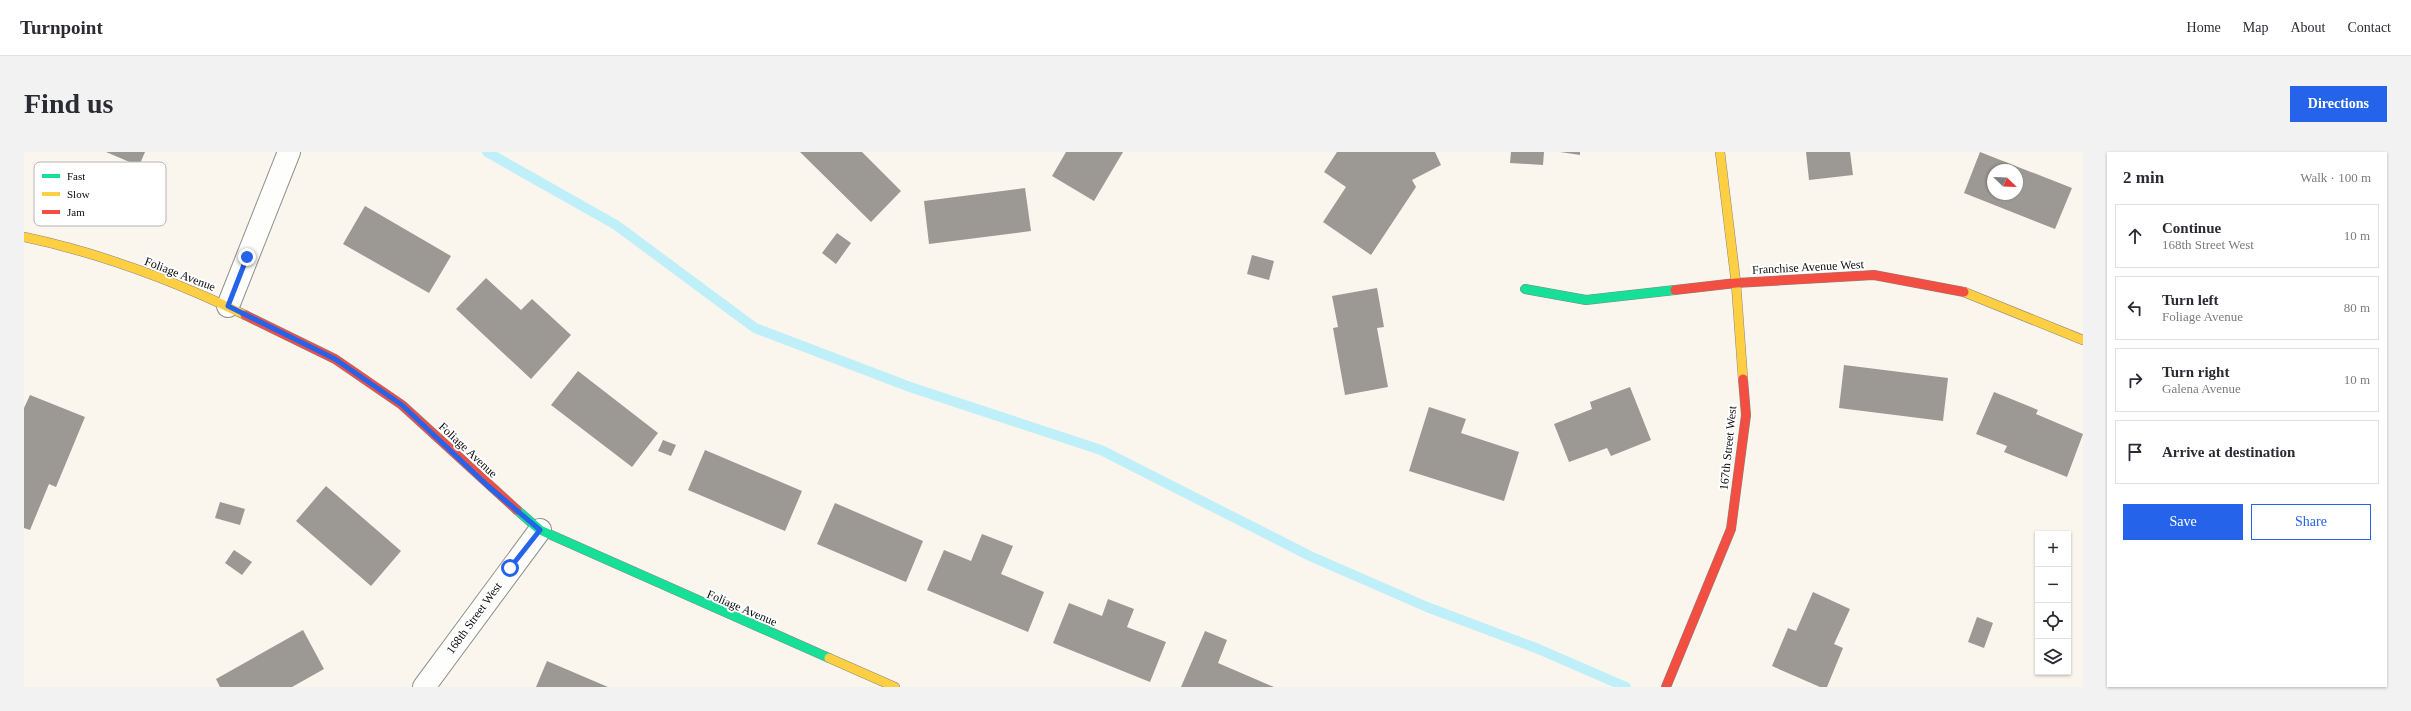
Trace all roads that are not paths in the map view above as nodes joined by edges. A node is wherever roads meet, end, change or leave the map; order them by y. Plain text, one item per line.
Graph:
1 (289, 152) edge
2 (1720, 152) edge
3 (24, 237) edge
4 (1736, 283) junction
5 (1525, 289) dead end
6 (228, 306) junction
7 (2083, 340) edge
8 (540, 530) junction
9 (424, 687) edge
10 (895, 687) edge
11 (1666, 687) edge

1 - 6 street
2 - 4 street, 167th Street West
3 - 6 street, Foliage Avenue
4 - 5 street, Franchise Avenue West
4 - 7 street, Franchise Avenue West
4 - 11 street, 167th Street West
6 - 8 street, Foliage Avenue
8 - 9 street, 168th Street West
8 - 10 street, Foliage Avenue

